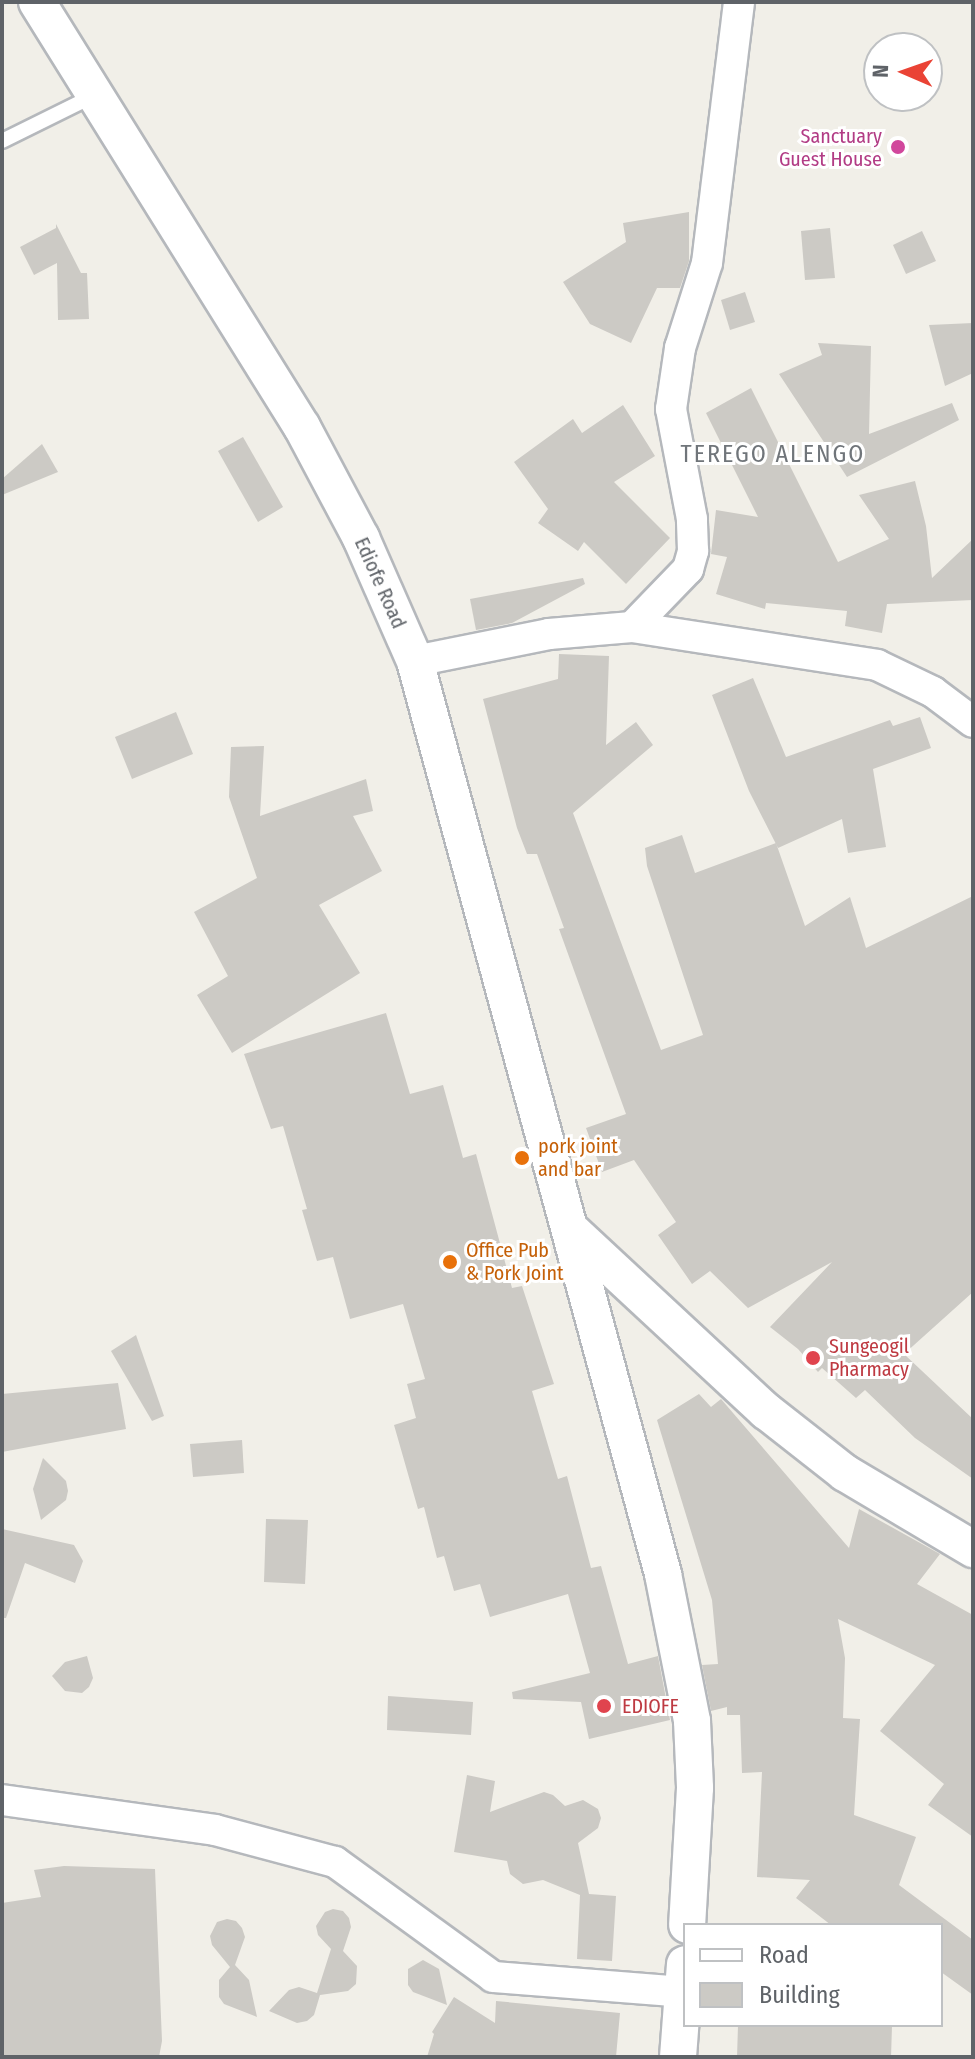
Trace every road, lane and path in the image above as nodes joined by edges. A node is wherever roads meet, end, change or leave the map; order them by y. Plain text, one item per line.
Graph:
1 (37, 2) edge
2 (739, 2) edge
3 (93, 96) junction
4 (2, 141) edge
5 (632, 627) junction
6 (415, 661) junction
7 (973, 722) edge
8 (571, 1230) junction
9 (973, 1549) edge
10 (2, 1800) edge
11 (687, 1923) edge
12 (683, 1978) edge
13 (683, 1991) edge
14 (678, 2057) edge

1 - 3 street, Ediofe Road
2 - 5 street
3 - 4 lane
3 - 6 street, Ediofe Road
5 - 6 street
5 - 7 street
6 - 8 street, Ediofe Road
8 - 9 street
8 - 11 street, Ediofe Road
10 - 12 street
13 - 14 street

